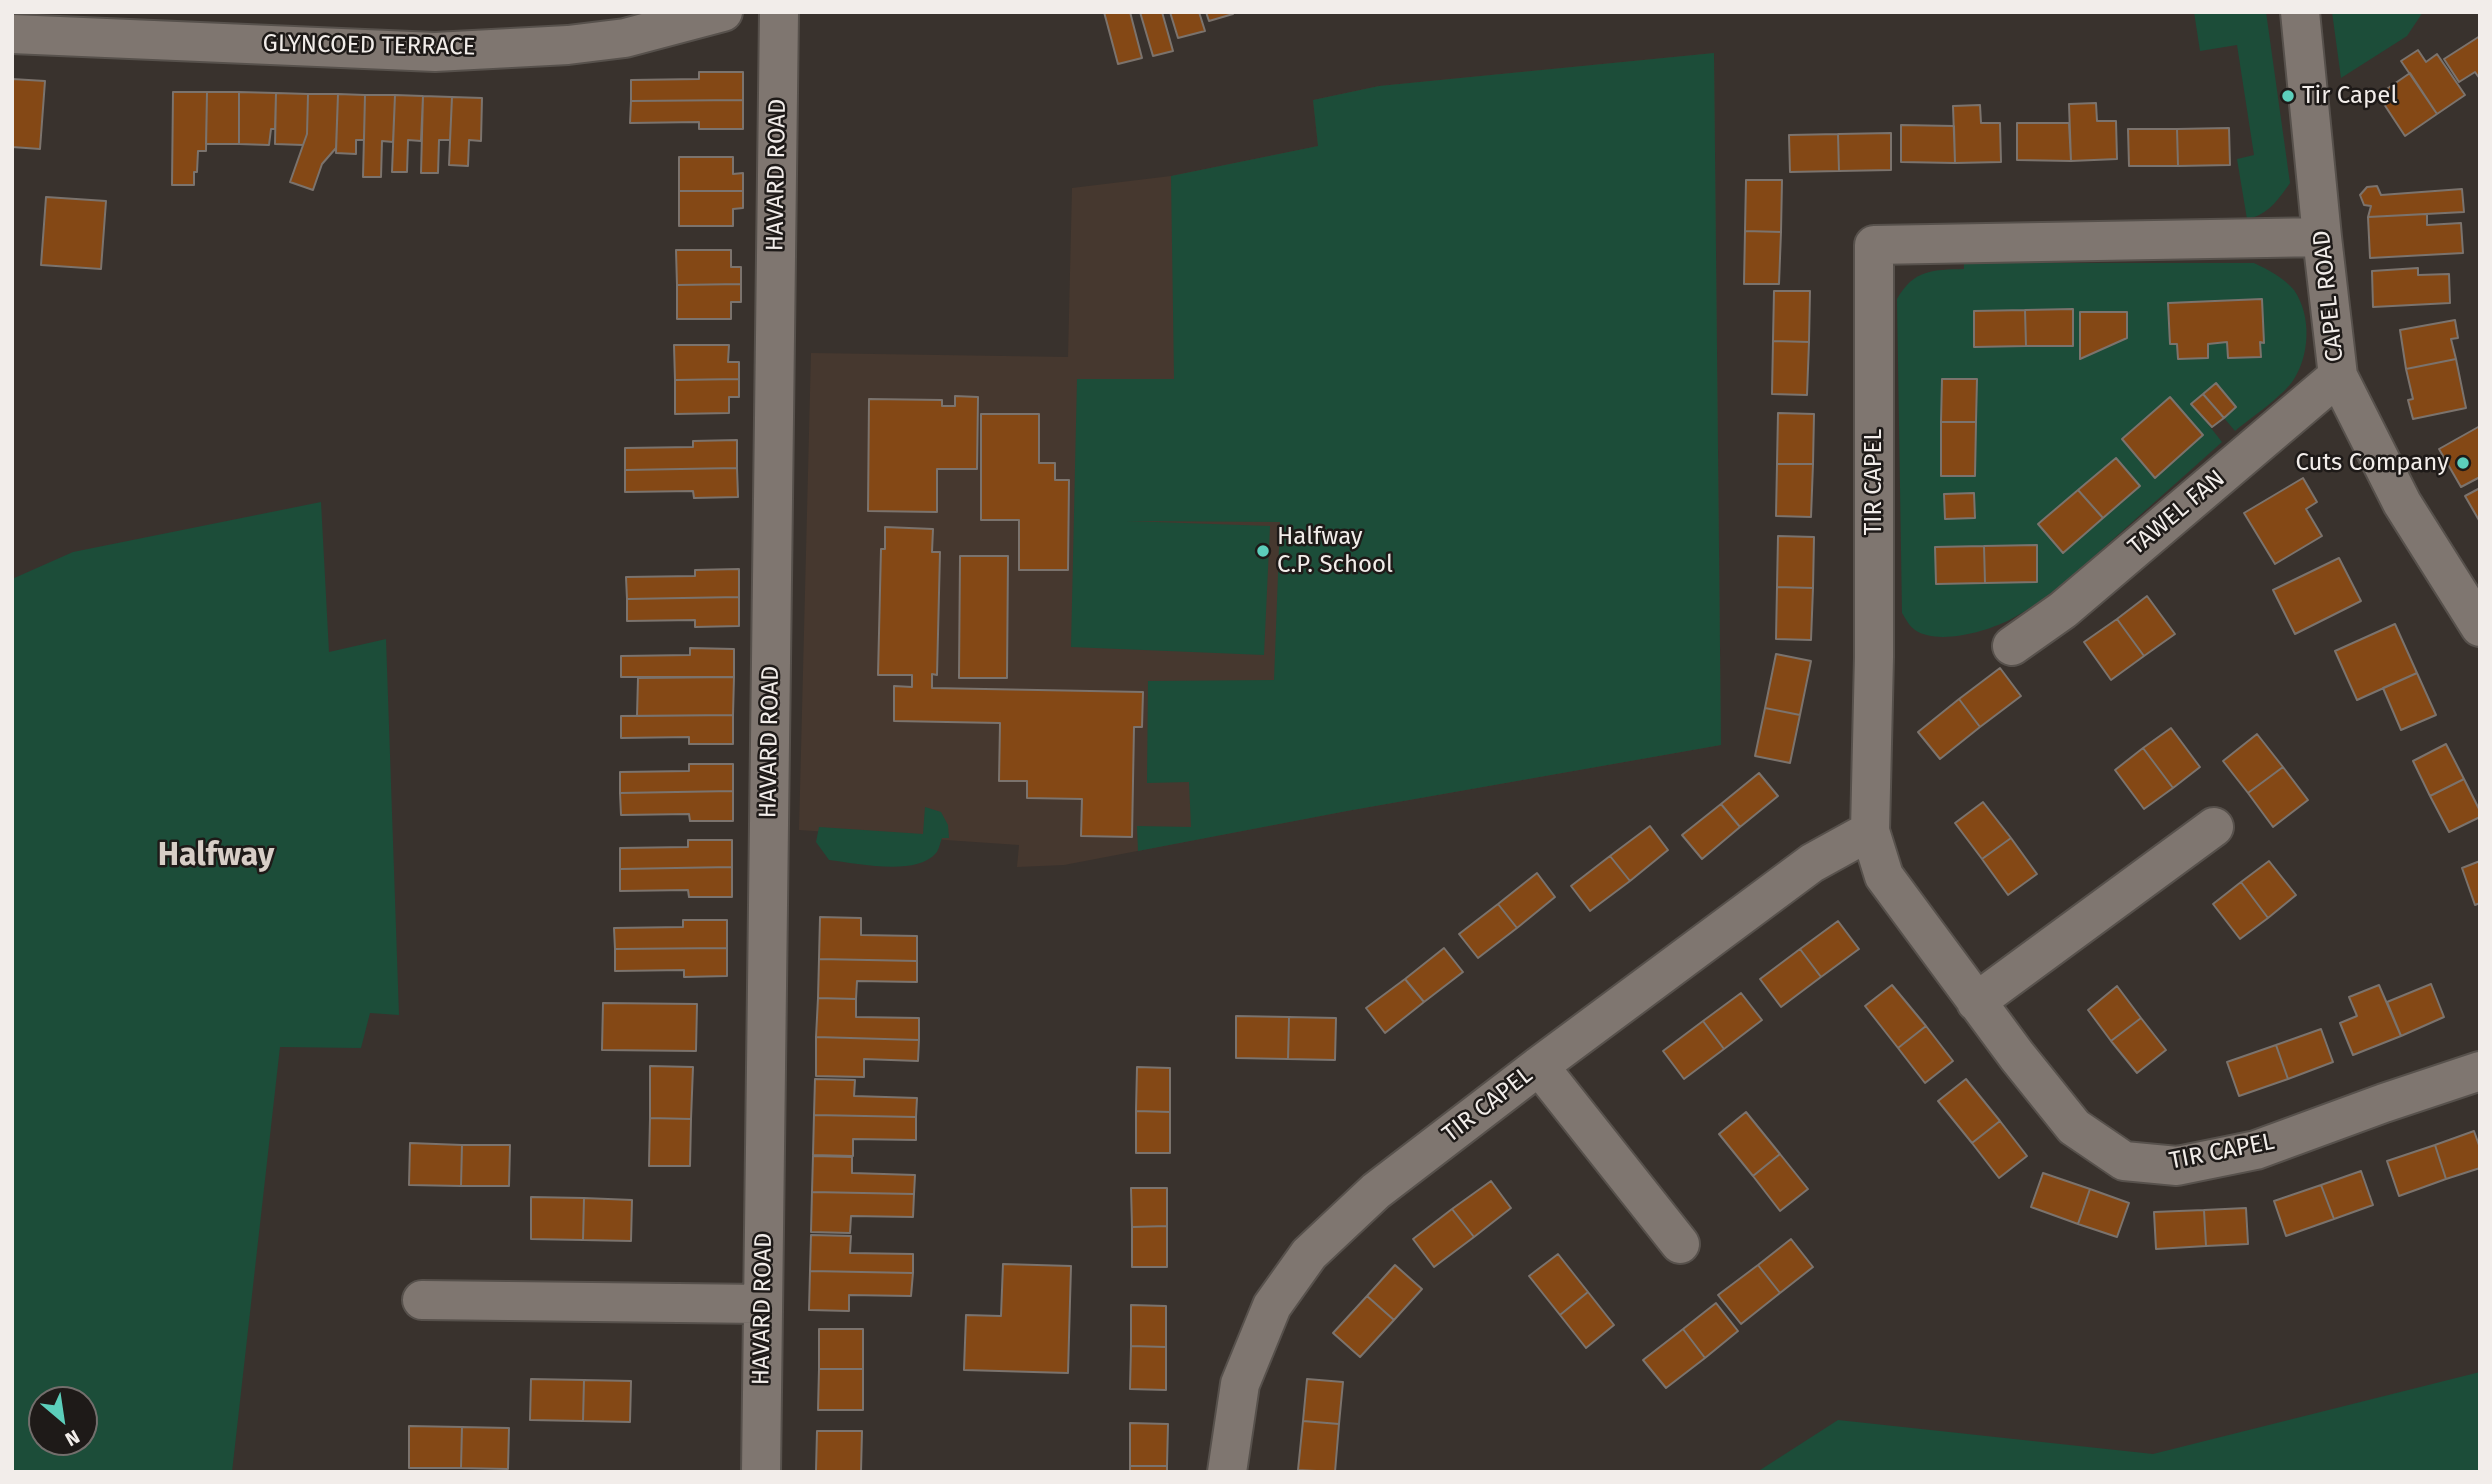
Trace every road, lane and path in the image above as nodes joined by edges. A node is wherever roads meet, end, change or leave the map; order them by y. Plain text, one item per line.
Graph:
1 (723, 12) edge
2 (779, 12) edge
3 (2300, 12) edge
4 (568, 29) edge
5 (12, 34) edge
6 (2322, 236) junction
7 (2338, 376) junction
8 (2474, 607) edge
9 (2012, 646) dead end
10 (2214, 827) dead end
11 (1870, 831) junction
12 (1976, 1002) junction
13 (1539, 1066) junction
14 (2480, 1071) edge
15 (1680, 1244) dead end
16 (422, 1300) dead end
17 (763, 1304) junction
18 (761, 1472) edge
19 (1227, 1472) edge

1 - 4 street, GLYNCOED TERRACE
2 - 17 street, HAVARD ROAD
3 - 6 street, CAPEL ROAD
4 - 5 street, GLYNCOED TERRACE
6 - 7 street, CAPEL ROAD
6 - 11 street, TIR CAPEL
7 - 8 street, CAPEL ROAD
7 - 9 street, TAWEL FAN
10 - 12 street
11 - 12 street, TIR CAPEL
11 - 13 street, TIR CAPEL
12 - 14 street, TIR CAPEL
13 - 15 street
13 - 19 street, TIR CAPEL
16 - 17 street
17 - 18 street, HAVARD ROAD

